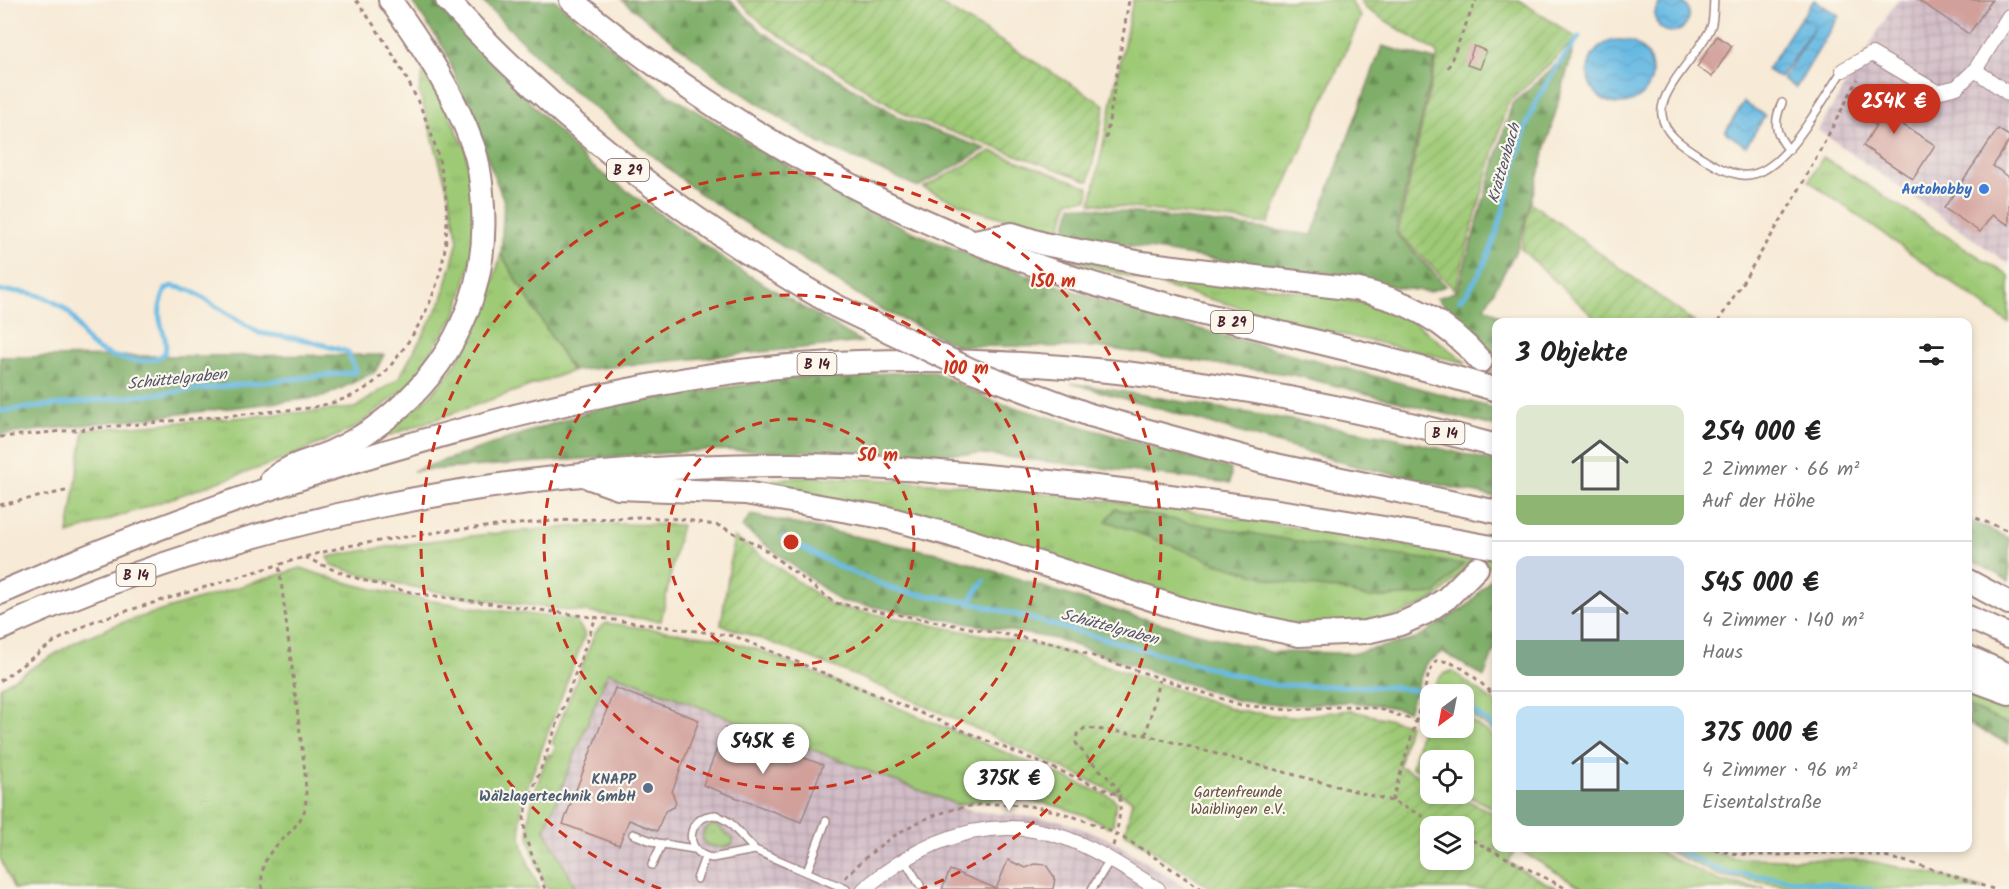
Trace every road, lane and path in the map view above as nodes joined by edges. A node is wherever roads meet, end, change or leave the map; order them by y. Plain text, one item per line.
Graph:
1 (356, 0) edge
2 (390, 0) edge
3 (447, 0) edge
4 (571, 0) edge
5 (1129, 0) edge
6 (1476, 0) edge
7 (1714, 0) edge
8 (2009, 15) edge
9 (1872, 54) junction
10 (1448, 68) dead end
11 (1843, 70) joint
12 (1975, 70) junction
13 (2009, 94) edge
14 (1782, 103) dead end
15 (1106, 139) dead end
16 (1789, 150) junction
17 (971, 241) junction
18 (1720, 318) edge
19 (1481, 361) tunnel mouth
20 (1492, 389) edge
21 (0, 437) edge
22 (1492, 445) edge
23 (581, 475) junction
24 (70, 490) dead end
25 (253, 495) junction
26 (0, 505) edge
27 (1492, 511) edge
28 (1972, 517) edge
29 (2009, 531) edge
30 (1492, 547) edge
31 (304, 557) junction
32 (279, 565) junction
33 (1477, 568) dead end
34 (1972, 583) edge
35 (0, 593) edge
36 (2009, 603) edge
37 (596, 617) junction
38 (1972, 619) edge
39 (0, 629) edge
40 (2009, 636) edge
41 (1972, 659) edge
42 (2009, 675) edge
43 (1972, 679) edge
44 (1159, 680) junction
45 (0, 681) edge
46 (2009, 693) edge
47 (1492, 694) edge
48 (1416, 721) junction
49 (1146, 735) junction
50 (1121, 796) junction
51 (1392, 801) junction
52 (1423, 816) edge
53 (826, 821) dead end
54 (633, 834) dead end
55 (1474, 841) edge
56 (662, 844) junction
57 (694, 849) junction
58 (755, 850) junction
59 (1492, 850) edge
60 (1495, 852) edge
61 (1721, 852) edge
62 (1808, 854) joint
63 (705, 857) junction
64 (903, 858) junction
65 (1110, 860) junction
66 (652, 865) dead end
67 (807, 872) junction
68 (697, 879) dead end
69 (920, 885) dead end
70 (262, 889) edge
71 (545, 889) edge
72 (846, 889) edge
73 (864, 889) edge
74 (1092, 889) edge
75 (1158, 889) edge
76 (1202, 889) edge
77 (1567, 889) edge
78 (1993, 889) edge

1 - 21 path
2 - 25 highway
3 - 27 highway, B 29, bridge
4 - 17 highway, B 29
5 - 15 path
6 - 10 path
7 - 16 lane
8 - 12 street
9 - 11 street
9 - 12 street
9 - 18 path
11 - 16 lane
12 - 13 street
14 - 16 lane
17 - 19 highway
17 - 20 highway, B 29
22 - 25 highway, B 14
23 - 30 highway, B 14
23 - 33 highway
23 - 39 highway, B 14
24 - 26 path
25 - 35 highway, B 14
28 - 29 path
31 - 32 path
31 - 37 path
31 - 44 path
32 - 45 path
32 - 70 path
34 - 36 highway
37 - 50 path
37 - 71 path
38 - 40 highway
41 - 42 highway
43 - 46 highway
44 - 48 path
44 - 49 path
47 - 48 path
48 - 51 path
49 - 50 path
49 - 51 path
50 - 76 path
51 - 52 path
53 - 67 lane
54 - 56 lane
55 - 59 path
56 - 57 lane
56 - 66 lane
57 - 58 lane
57 - 63 lane
58 - 63 lane
58 - 67 lane
60 - 77 path
61 - 62 path
62 - 78 path
63 - 68 lane
64 - 65 street
64 - 69 lane
64 - 73 street
65 - 74 lane
65 - 75 street
67 - 72 lane

